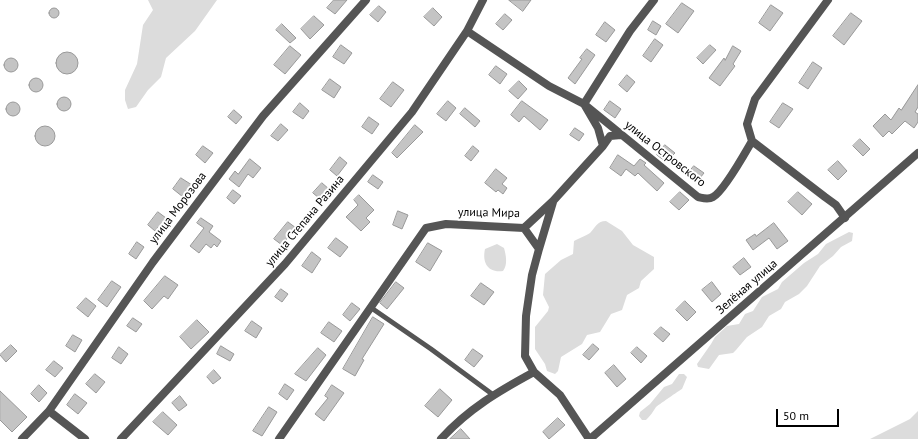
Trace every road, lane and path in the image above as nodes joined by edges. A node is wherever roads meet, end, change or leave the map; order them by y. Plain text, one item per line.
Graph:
1 (366, 0) edge
2 (483, 0) edge
3 (654, 0) edge
4 (828, 0) edge
5 (467, 31) junction
6 (584, 104) junction
7 (621, 134) junction
8 (752, 141) junction
9 (603, 146) junction
10 (918, 153) edge
11 (553, 201) junction
12 (845, 218) junction
13 (524, 228) junction
14 (539, 250) junction
15 (370, 307) junction
16 (534, 372) junction
17 (492, 394) junction
18 (49, 411) junction
19 (22, 439) edge
20 (85, 439) edge
21 (121, 439) edge
22 (278, 439) edge
23 (441, 439) edge
24 (590, 439) edge

1 - 18 street, улица Морозова
2 - 5 street, улица Степана Разина
3 - 6 street
4 - 8 street
5 - 6 street, улица Островского
5 - 21 street, улица Степана Разина
6 - 7 street, улица Островского
6 - 9 street
7 - 8 street, улица Островского
7 - 9 street, улица Мира
8 - 12 street
9 - 11 street, улица Мира
10 - 12 street, Зелёная улица
11 - 13 street, улица Мира
11 - 14 street
12 - 24 street, Зелёная улица
13 - 14 street
13 - 15 street, улица Мира
14 - 16 street
15 - 17 lane
15 - 22 street, улица Мира
16 - 17 street
16 - 24 street
17 - 23 street
18 - 19 street, улица Морозова
18 - 20 street

